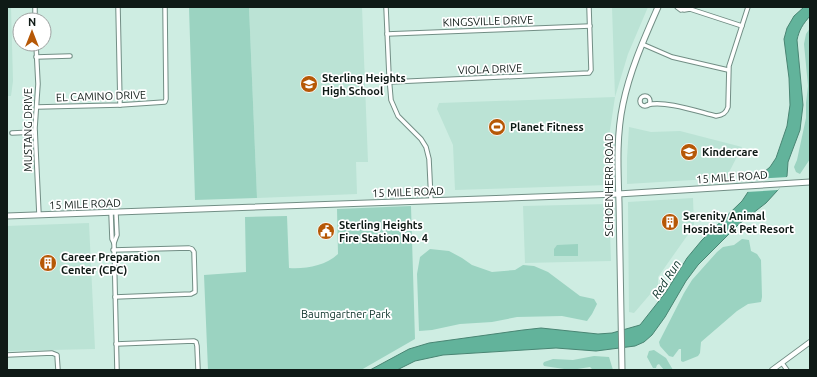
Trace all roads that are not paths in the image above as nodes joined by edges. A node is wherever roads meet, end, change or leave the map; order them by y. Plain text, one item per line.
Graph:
1 (118, 7) edge
2 (166, 7) edge
3 (386, 7) edge
4 (589, 7) edge
5 (658, 7) edge
6 (677, 7) edge
7 (748, 7) edge
8 (687, 8) edge
9 (590, 26) junction
10 (742, 26) junction
11 (387, 34) junction
12 (642, 44) junction
13 (36, 52) edge
14 (70, 56) dead end
15 (36, 57) junction
16 (728, 70) junction
17 (390, 82) junction
18 (649, 99) junction
19 (654, 104) junction
20 (120, 105) junction
21 (647, 105) junction
22 (37, 107) junction
23 (35, 132) junction
24 (12, 133) dead end
25 (810, 182) edge
26 (618, 194) junction
27 (431, 201) junction
28 (114, 213) junction
29 (39, 215) junction
30 (7, 216) edge
31 (112, 230) junction
32 (117, 230) junction
33 (114, 243) junction
34 (113, 250) junction
35 (115, 297) junction
36 (810, 342) edge
37 (116, 344) junction
38 (7, 355) edge
39 (782, 363) junction
40 (58, 370) edge
41 (117, 370) edge
42 (198, 370) edge
43 (622, 370) edge
44 (772, 370) edge
45 (787, 370) edge

1 - 20 street
2 - 20 street, EL CAMINO DRIVE
3 - 11 street
4 - 9 street
5 - 12 main road, SCHOENHERR ROAD
6 - 8 street
7 - 10 street
8 - 10 street
9 - 11 street, KINGSVILLE DRIVE
9 - 17 street, VIOLA DRIVE
10 - 16 street
11 - 17 street
12 - 16 street
12 - 26 main road, SCHOENHERR ROAD
13 - 15 street, MUSTANG DRIVE
14 - 15 street
15 - 22 street, MUSTANG DRIVE
16 - 19 street
17 - 27 street
18 - 19 street
18 - 21 street
18 - 21 street
19 - 21 street
20 - 22 street, EL CAMINO DRIVE
22 - 23 street, MUSTANG DRIVE
23 - 24 street
23 - 29 street, MUSTANG DRIVE
25 - 26 main road, 15 MILE ROAD
26 - 27 main road, 15 MILE ROAD
26 - 43 main road, SCHOENHERR ROAD
27 - 28 main road, 15 MILE ROAD
28 - 29 main road, 15 MILE ROAD
28 - 31 street
28 - 32 street
29 - 30 main road, 15 MILE ROAD
31 - 32 street
31 - 33 street
32 - 33 street
33 - 34 street
34 - 35 street
34 - 35 street
35 - 37 street
36 - 39 street
37 - 41 street
37 - 42 street
38 - 40 street
39 - 44 street
39 - 45 street

